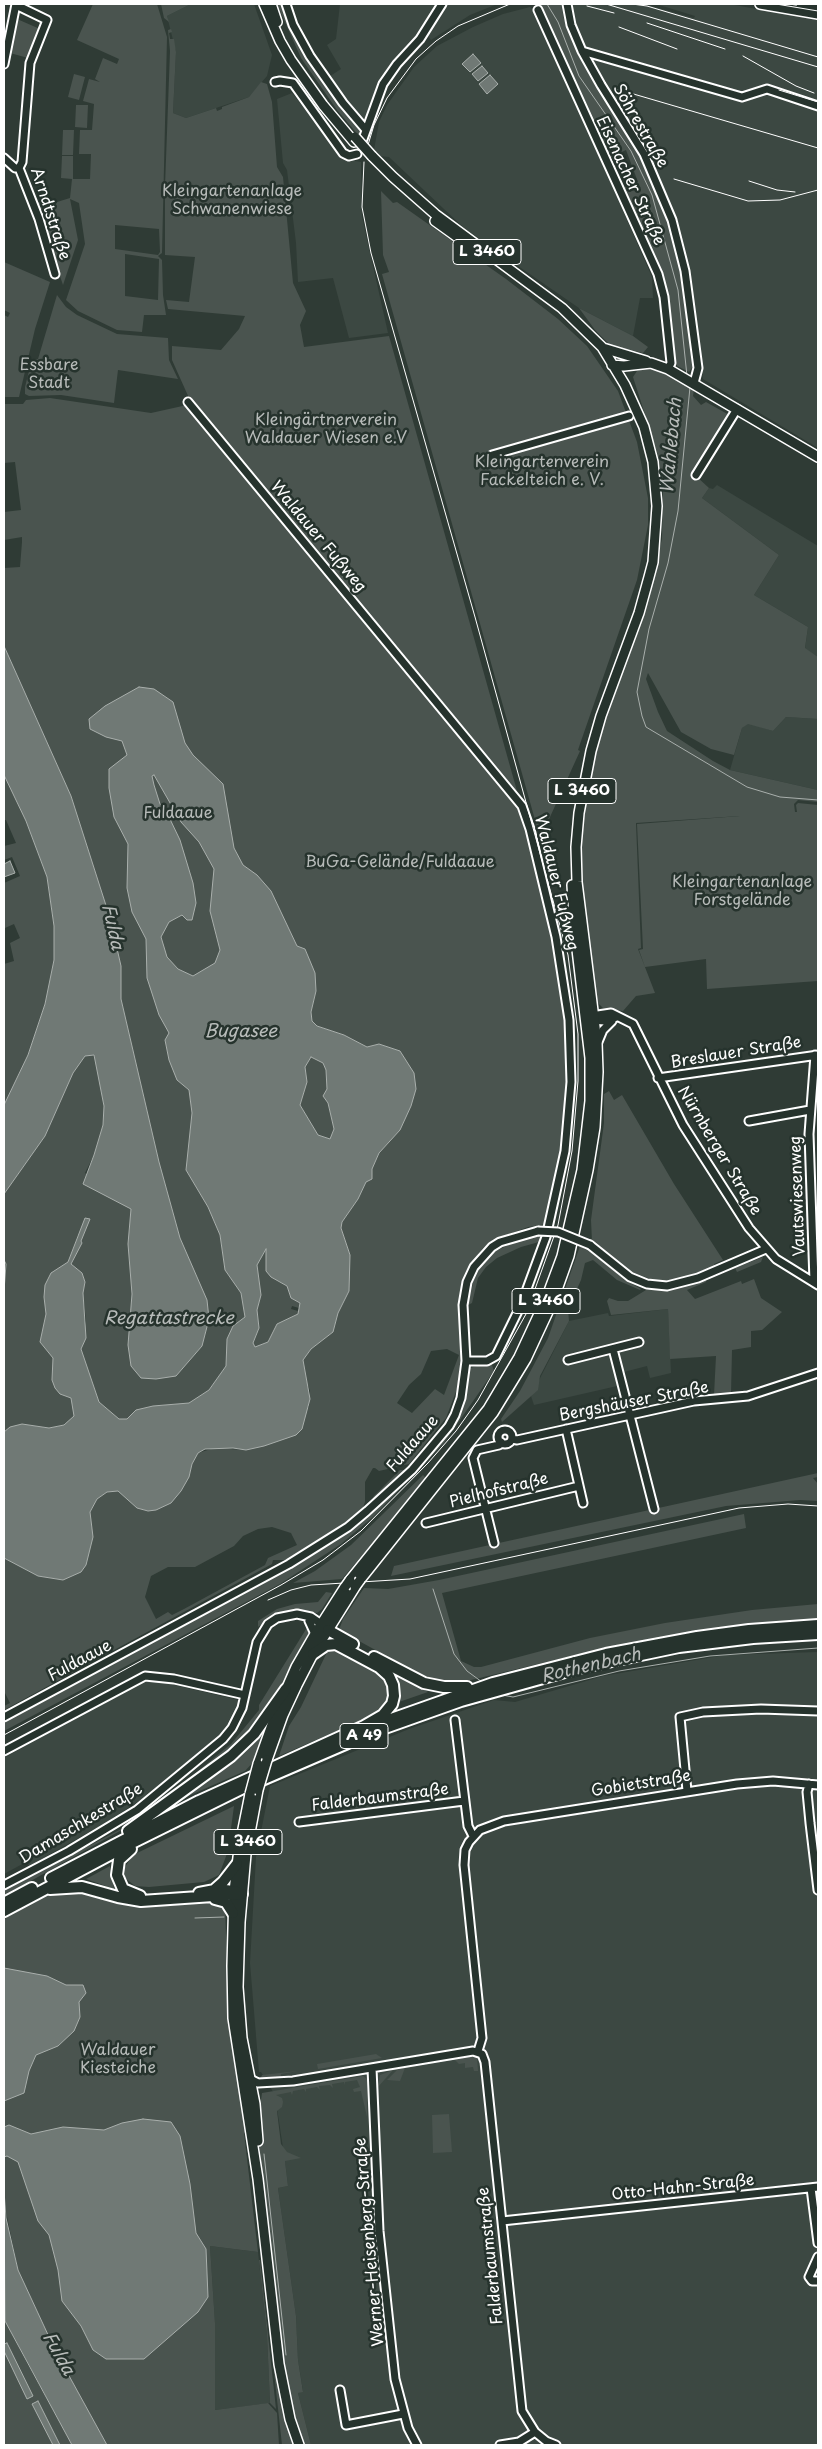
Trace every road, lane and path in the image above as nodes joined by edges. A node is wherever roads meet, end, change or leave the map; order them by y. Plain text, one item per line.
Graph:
1 (16, 4) edge
2 (264, 4) edge
3 (271, 4) edge
4 (286, 4) edge
5 (442, 4) edge
6 (568, 4) edge
7 (760, 4) edge
8 (801, 4) edge
9 (818, 7) edge
10 (538, 10) dead end
11 (818, 14) edge
12 (582, 51) junction
13 (4, 64) edge
14 (275, 82) dead end
15 (818, 106) edge
16 (366, 130) junction
17 (357, 139) junction
18 (357, 154) dead end
19 (4, 158) edge
20 (372, 158) junction
21 (19, 168) junction
22 (55, 274) dead end
23 (602, 347) junction
24 (629, 356) junction
25 (650, 363) junction
26 (611, 364) junction
27 (635, 364) junction
28 (668, 369) junction
29 (690, 380) junction
30 (625, 384) junction
31 (188, 402) dead end
32 (737, 409) junction
33 (629, 416) dead end
34 (492, 455) dead end
35 (818, 457) edge
36 (696, 475) dead end
37 (592, 1017) junction
38 (615, 1018) junction
39 (597, 1043) junction
40 (817, 1055) edge
41 (658, 1078) junction
42 (810, 1110) junction
43 (748, 1121) dead end
44 (815, 1230) edge
45 (766, 1249) junction
46 (816, 1283) edge
47 (639, 1342) dead end
48 (613, 1349) junction
49 (568, 1360) dead end
50 (466, 1361) junction
51 (818, 1373) edge
52 (630, 1414) junction
53 (566, 1429) junction
54 (512, 1439) junction
55 (501, 1442) junction
56 (579, 1486) junction
57 (583, 1503) dead end
58 (485, 1508) junction
59 (654, 1509) dead end
60 (426, 1523) dead end
61 (494, 1543) dead end
62 (353, 1584) junction
63 (329, 1612) junction
64 (310, 1619) junction
65 (818, 1625) edge
66 (321, 1628) junction
67 (818, 1634) edge
68 (313, 1654) junction
69 (489, 1687) junction
70 (286, 1689) junction
71 (245, 1695) junction
72 (818, 1712) edge
73 (4, 1717) edge
74 (455, 1720) dead end
75 (336, 1740) junction
76 (4, 1751) edge
77 (262, 1762) junction
78 (809, 1784) junction
79 (818, 1786) edge
80 (688, 1791) junction
81 (254, 1792) junction
82 (464, 1801) junction
83 (299, 1822) dead end
84 (165, 1826) junction
85 (473, 1836) junction
86 (98, 1853) junction
87 (237, 1864) junction
88 (4, 1885) edge
89 (818, 1890) edge
90 (35, 1894) junction
91 (212, 1894) junction
92 (237, 1894) junction
93 (4, 1903) edge
94 (4, 1911) edge
95 (233, 1913) junction
96 (478, 2051) junction
97 (372, 2068) junction
98 (241, 2074) junction
99 (250, 2079) junction
100 (293, 2081) junction
101 (252, 2088) junction
102 (258, 2178) junction
103 (815, 2187) edge
104 (502, 2221) junction
105 (818, 2243) edge
106 (818, 2257) edge
107 (818, 2281) edge
108 (340, 2390) dead end
109 (403, 2414) junction
110 (535, 2432) junction
111 (299, 2445) edge
112 (417, 2445) edge
113 (500, 2445) edge
114 (556, 2445) edge

1 - 13 street
1 - 21 street, Arndtstraße
2 - 17 main road, L 3460
3 - 17 main road, L 3460
4 - 16 street
5 - 16 street
6 - 12 street, Söhrestraße
7 - 11 main road
8 - 9 main road
10 - 28 street, Eisenacher Straße
12 - 15 street
12 - 29 street, Söhrestraße
14 - 18 street
16 - 17 street
17 - 20 main road, L 3460, bridge
19 - 21 street
20 - 23 main road, L 3460
20 - 26 main road, L 3460
21 - 22 street, Arndtstraße
23 - 24 main road
23 - 26 main road, L 3460
24 - 25 main road
24 - 26 main road
25 - 27 main road
25 - 28 main road
26 - 27 main road
26 - 30 main road, L 3460
26 - 37 main road, L 3460
27 - 30 main road
28 - 29 main road
29 - 32 main road
30 - 37 main road, L 3460
31 - 50 street, Waldauer Fußweg
32 - 35 main road
32 - 36 street
33 - 34 street
37 - 38 street, Nürnberger Straße
37 - 39 main road, L 3460
37 - 62 main road, L 3460
38 - 39 street
38 - 41 street, Nürnberger Straße
39 - 62 main road, L 3460
40 - 41 street, Breslauer Straße
40 - 42 street, Vautswiesenweg
41 - 45 street, Nürnberger Straße
42 - 43 street, Vautswiesenweg
42 - 44 street, Vautswiesenweg
44 - 46 street, Vautswiesenweg
45 - 46 street, Nürnberger Straße
45 - 50 street, Fuldaaue, bridge
47 - 48 street
48 - 49 street
48 - 52 street
50 - 73 street, Fuldaaue
51 - 52 street, Bergshäuser Straße
52 - 53 street, Bergshäuser Straße
52 - 59 street
53 - 54 street, Bergshäuser Straße
53 - 56 street
54 - 55 street, Bergshäuser Straße
54 - 55 street, Bergshäuser Straße
55 - 58 street
56 - 57 street
56 - 58 street, Pielhofstraße
58 - 60 street, Pielhofstraße
58 - 61 street
62 - 63 main road, L 3460
62 - 66 main road, L 3460
63 - 64 street, Damaschkestraße
63 - 66 main road, L 3460
64 - 66 street
64 - 66 street, Damaschkestraße
64 - 71 street, Damaschkestraße
65 - 69 highway, A 49
66 - 68 main road, L 3460
66 - 69 highway
66 - 70 main road, L 3460
67 - 69 highway, A 49
68 - 75 highway
68 - 77 main road, L 3460
69 - 75 highway, A 49
69 - 84 highway, A 49
70 - 77 main road, L 3460
70 - 86 highway
71 - 76 street
71 - 88 street, Damaschkestraße
72 - 80 street
74 - 82 street, Falderbaumstraße
75 - 86 highway, A 49
77 - 81 main road, L 3460, bridge
78 - 79 street, Gobietstraße
78 - 80 street, Gobietstraße
78 - 89 street
80 - 85 street, Gobietstraße
81 - 87 main road, L 3460
81 - 92 main road, L 3460
82 - 83 street, Falderbaumstraße
82 - 85 street, Falderbaumstraße
84 - 90 highway, A 49
84 - 91 highway
85 - 96 street, Falderbaumstraße
86 - 93 highway, A 49
87 - 91 highway
87 - 92 main road, L 3460
90 - 91 highway
90 - 94 highway, A 49
91 - 92 highway
91 - 95 highway
92 - 95 main road, L 3460
92 - 99 main road, L 3460
95 - 98 main road, L 3460
96 - 97 street
96 - 104 street, Falderbaumstraße
97 - 100 street
97 - 109 street, Werner-Heisenberg-Straße
98 - 101 street
98 - 102 main road, L 3460
99 - 100 street
99 - 101 main road, L 3460
100 - 101 street
101 - 102 main road, L 3460
102 - 111 main road, L 3460
103 - 104 street, Otto-Hahn-Straße
103 - 105 street, Otto-Hahn-Straße
104 - 110 street, Falderbaumstraße
106 - 107 street
108 - 109 street
109 - 112 street, Werner-Heisenberg-Straße
110 - 113 street
110 - 114 street, Falderbaumstraße

